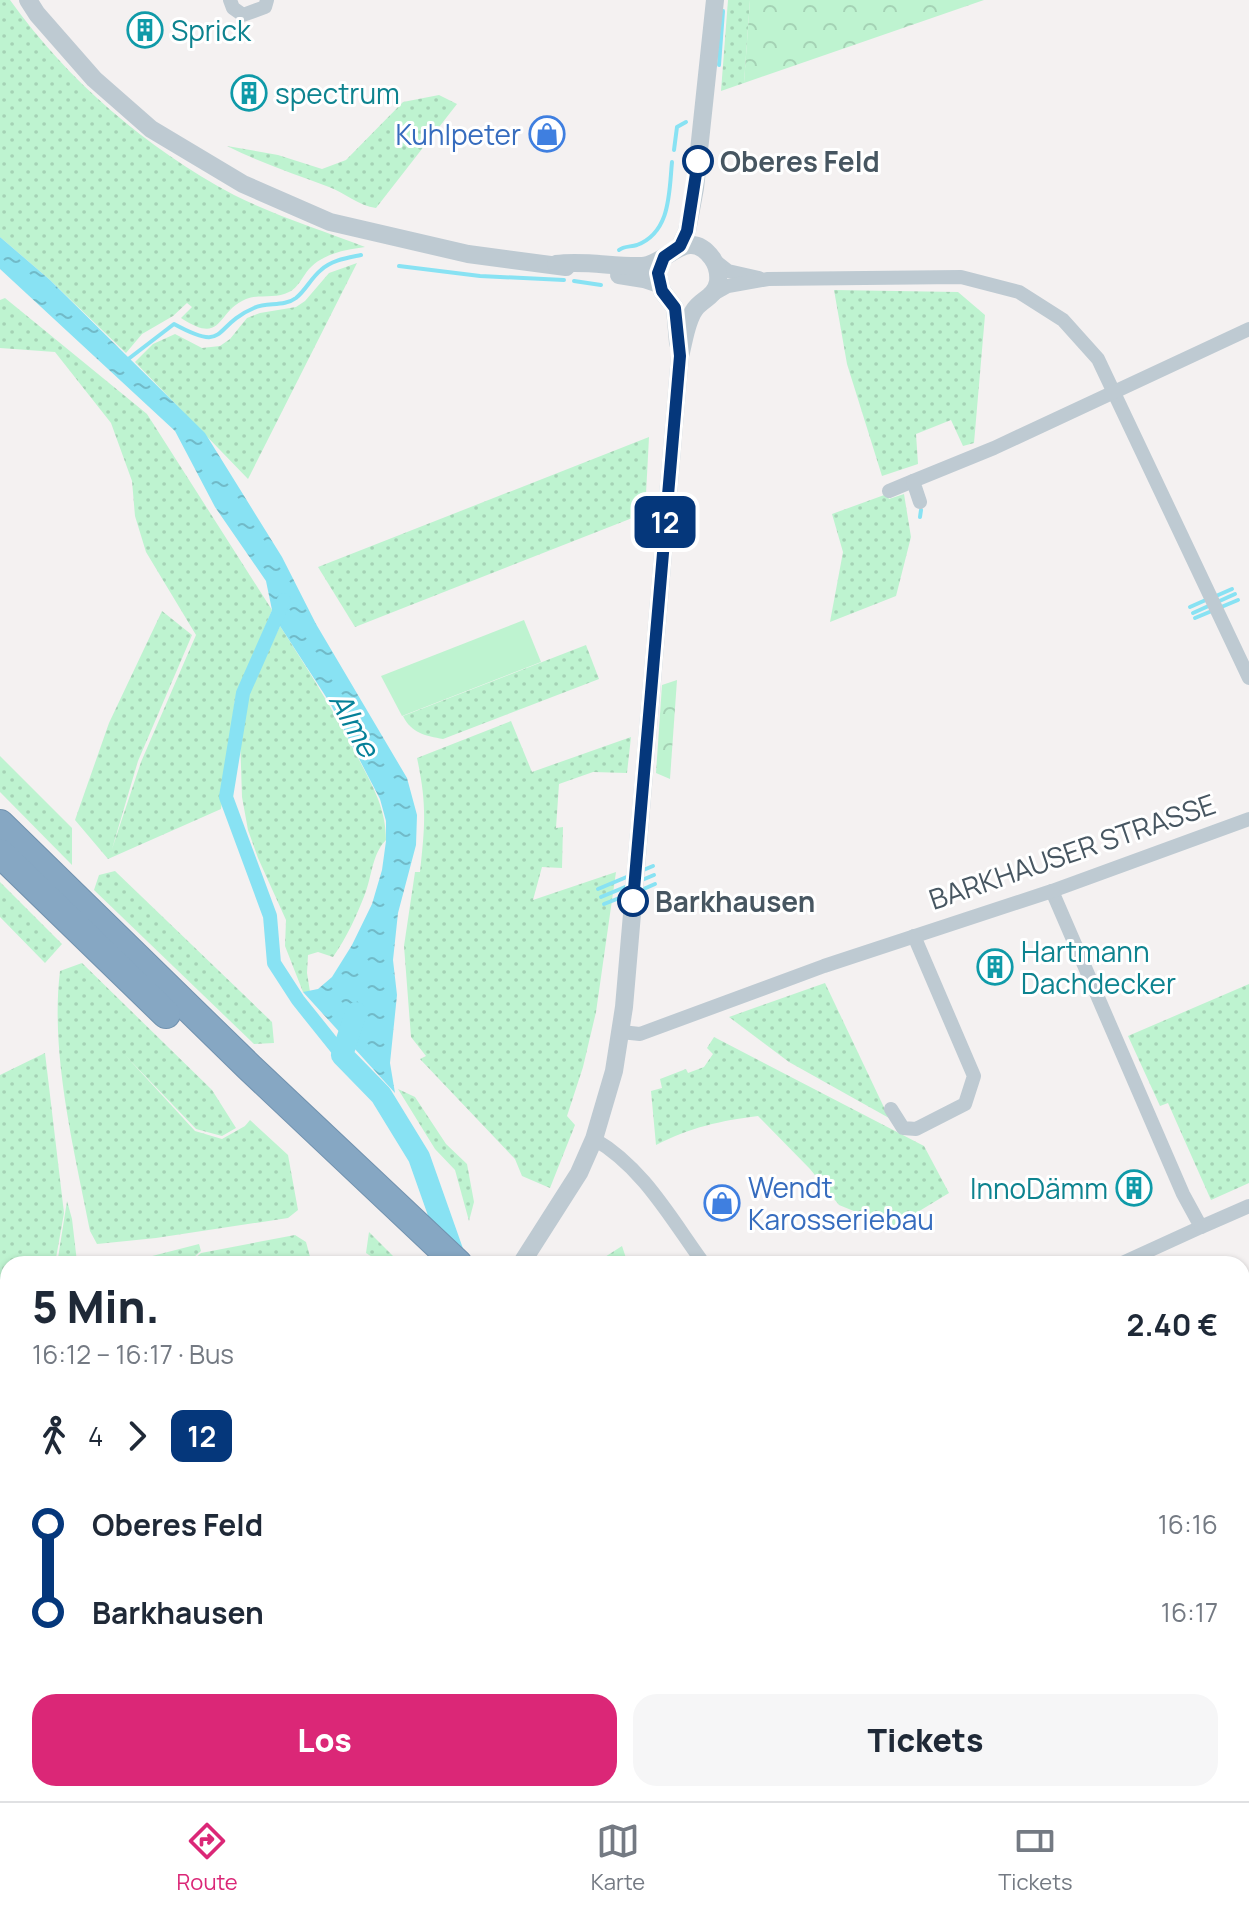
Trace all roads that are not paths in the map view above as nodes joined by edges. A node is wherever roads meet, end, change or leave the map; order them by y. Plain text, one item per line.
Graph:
1 (28, 0) edge
2 (230, 0) edge
3 (267, 0) edge
4 (715, 0) edge
5 (695, 188) junction
6 (672, 252) junction
7 (708, 255) junction
8 (556, 264) junction
9 (768, 279) junction
10 (664, 292) junction
11 (707, 299) junction
12 (1249, 329) edge
13 (680, 356) junction
14 (1115, 392) junction
15 (913, 481) junction
16 (889, 491) dead end
17 (920, 502) dead end
18 (1249, 678) edge
19 (1249, 819) edge
20 (0, 824) edge
21 (0, 853) edge
22 (1052, 891) junction
23 (914, 936) junction
24 (621, 1032) junction
25 (241, 1073) junction
26 (891, 1109) dead end
27 (594, 1139) junction
28 (1249, 1206) edge
29 (1201, 1227) junction
30 (425, 1256) edge
31 (449, 1256) edge
32 (527, 1256) edge
33 (698, 1256) edge
34 (1138, 1256) edge

1 - 8 street
2 - 3 street
4 - 5 street
5 - 6 street
5 - 7 street
6 - 7 street
6 - 8 street
6 - 10 street
7 - 9 street
7 - 11 street
8 - 10 street
9 - 11 street
9 - 14 street
10 - 11 street
10 - 13 street
11 - 13 street
12 - 14 street
13 - 24 street
14 - 15 street
14 - 18 street
15 - 16 street
15 - 17 street
19 - 22 street, BARKHAUSER STRASSE
20 - 25 highway
21 - 25 highway
22 - 23 street, BARKHAUSER STRASSE
22 - 29 street
23 - 24 street, BARKHAUSER STRASSE
23 - 26 street, BARKHAUSER STRASSE
24 - 27 street
25 - 30 highway
25 - 31 highway
27 - 32 street
27 - 33 street
28 - 29 street
29 - 34 street

